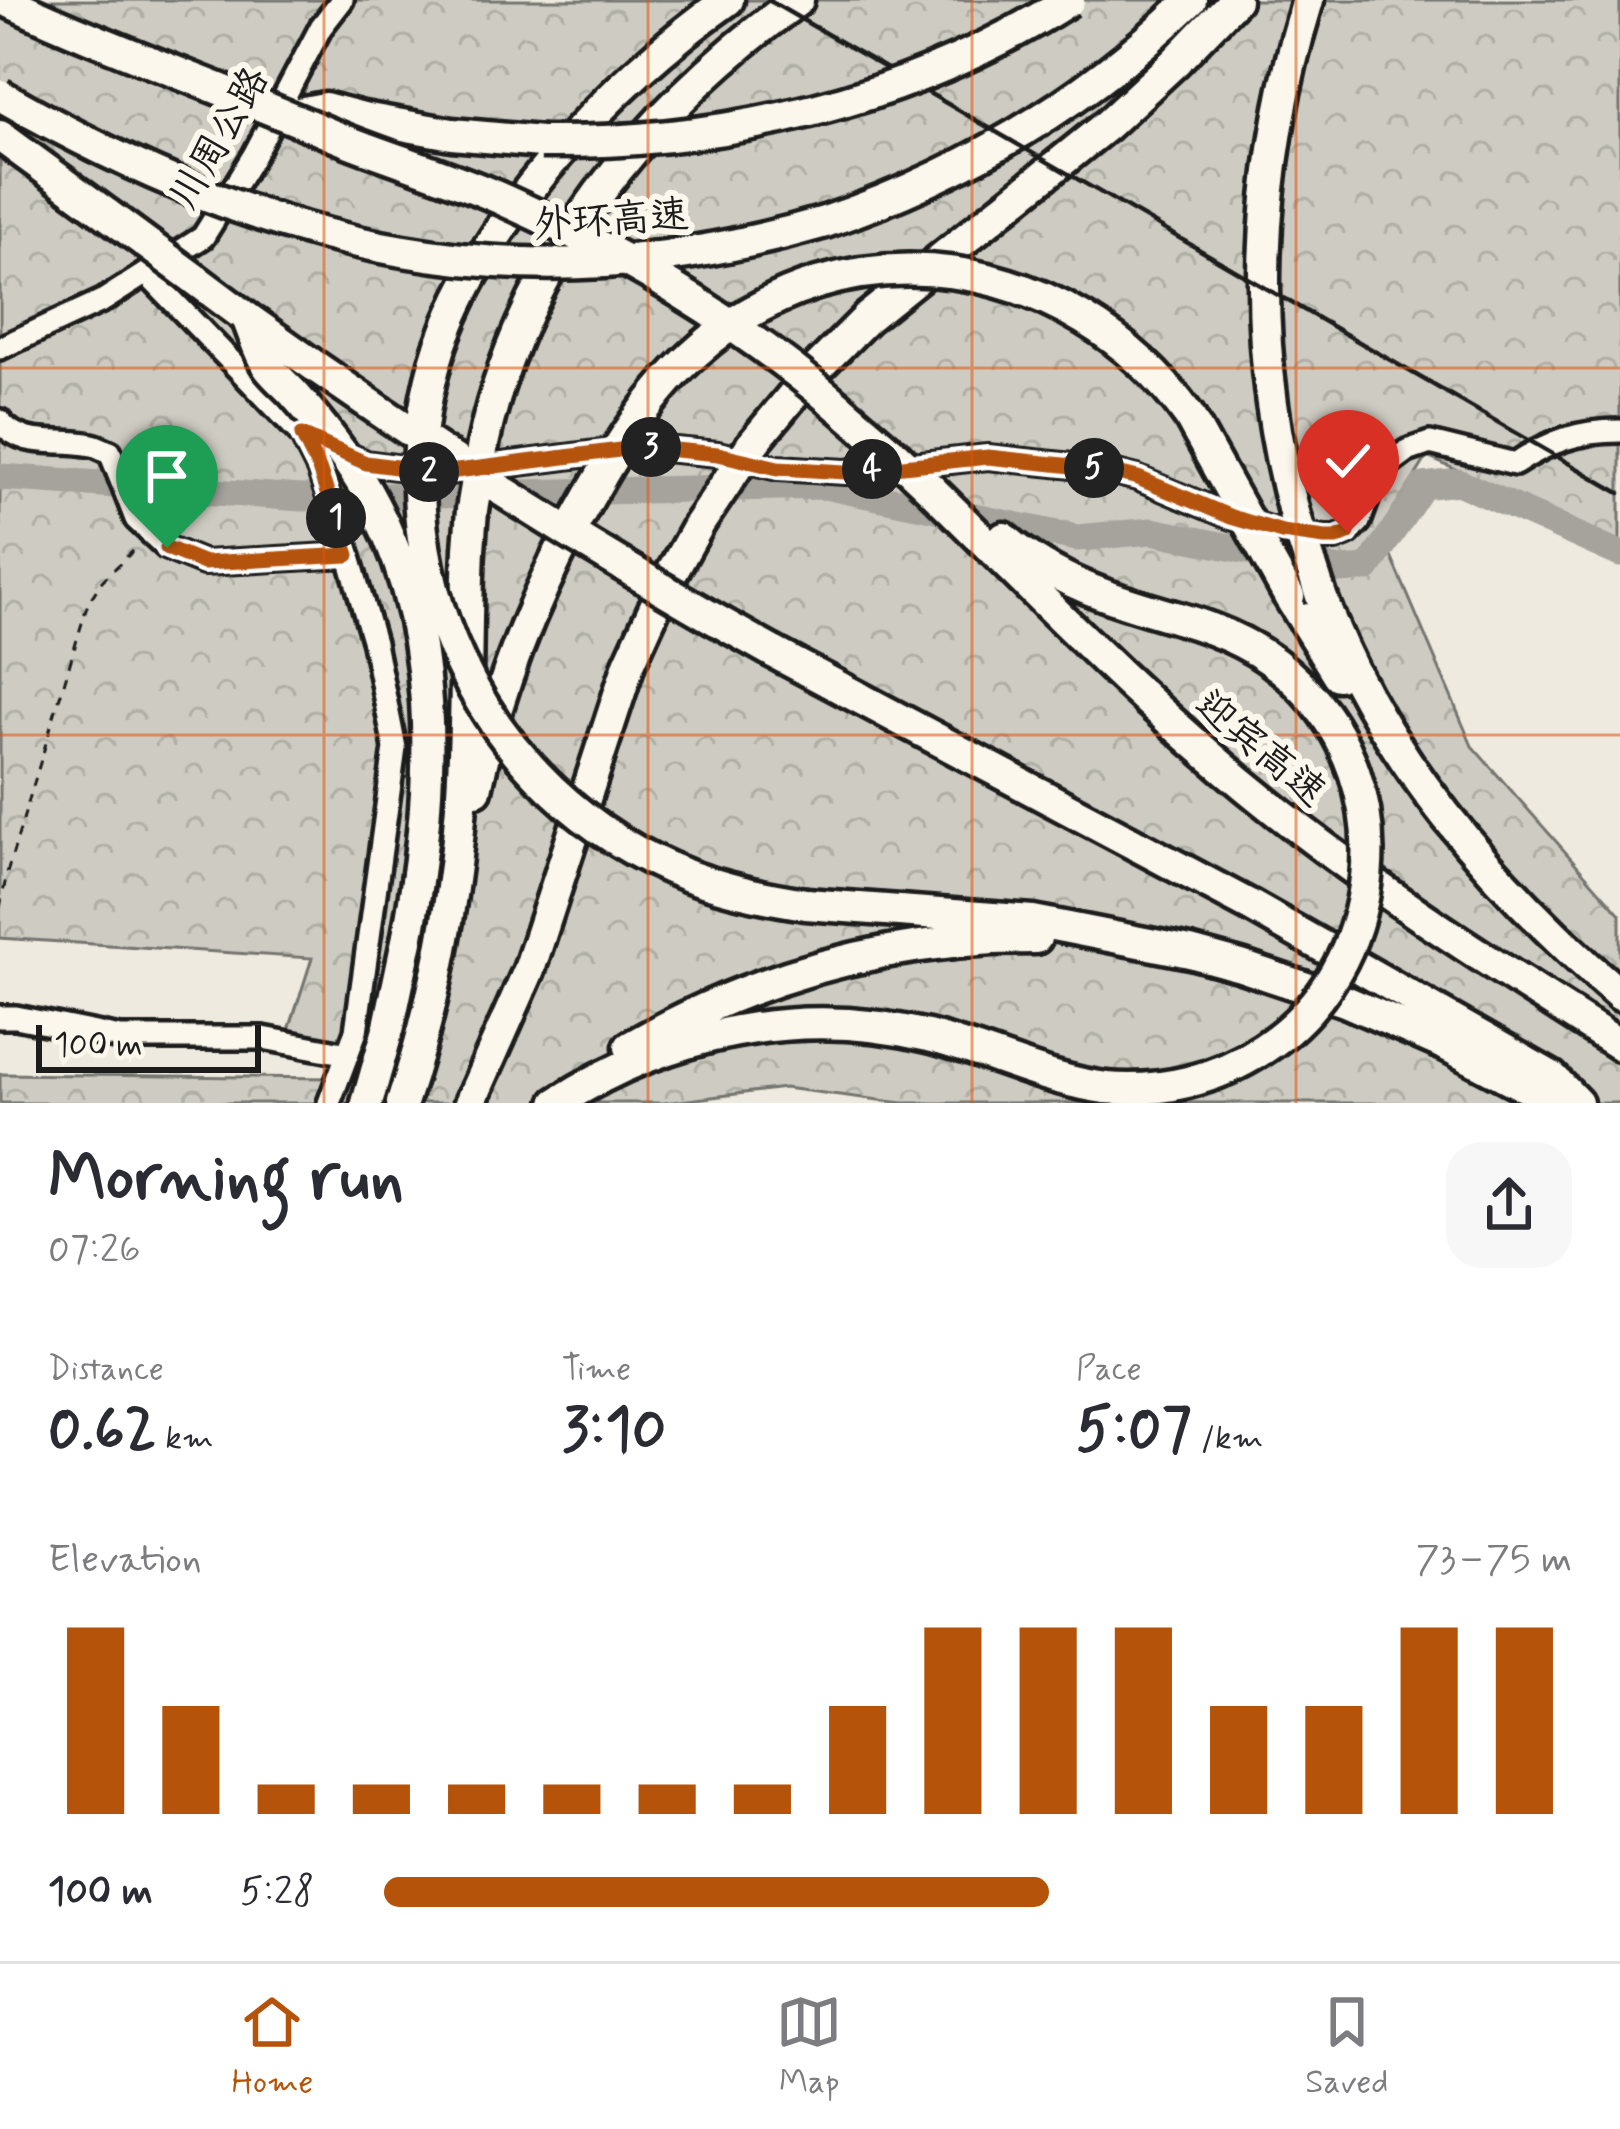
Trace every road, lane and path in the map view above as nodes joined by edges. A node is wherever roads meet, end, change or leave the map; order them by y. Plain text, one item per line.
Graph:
1 (5, 0) edge
2 (342, 0) edge
3 (728, 0) edge
4 (798, 0) edge
5 (1069, 0) edge
6 (1190, 0) edge
7 (1235, 0) edge
8 (1308, 0) edge
9 (0, 95) edge
10 (289, 115) junction
11 (0, 136) edge
12 (146, 273) junction
13 (248, 318) junction
14 (0, 347) edge
15 (0, 421) edge
16 (1620, 430) edge
17 (302, 435) junction
18 (931, 489) junction
19 (139, 521) junction
20 (347, 549) junction
21 (1375, 712) junction
22 (460, 818) junction
23 (0, 908) edge
24 (1095, 931) junction
25 (1620, 995) edge
26 (0, 1017) edge
27 (1620, 1045) edge
28 (347, 1054) junction
29 (601, 1076) junction
30 (1575, 1101) edge
31 (329, 1103) edge
32 (368, 1103) edge
33 (402, 1103) edge
34 (470, 1103) edge
35 (557, 1103) edge

1 - 10 highway, 外环高速, bridge
2 - 12 street, 川周公路
3 - 24 highway, bridge
4 - 22 highway, bridge
5 - 10 highway, 外环高速, bridge
6 - 9 highway, 外环高速, bridge
7 - 34 highway, bridge
8 - 21 highway, bridge
10 - 18 highway, 迎宾高速, bridge
11 - 13 highway, bridge
12 - 14 street, 川周公路
12 - 17 street
13 - 30 highway, bridge
13 - 32 highway, bridge
15 - 19 street
16 - 17 street
17 - 20 street
18 - 27 highway, 迎宾高速
18 - 29 highway, bridge
19 - 20 street
19 - 23 path
20 - 28 street
21 - 22 highway, bridge
21 - 25 highway
22 - 33 highway
24 - 29 highway
24 - 30 highway
26 - 28 street
28 - 31 street
29 - 35 highway

